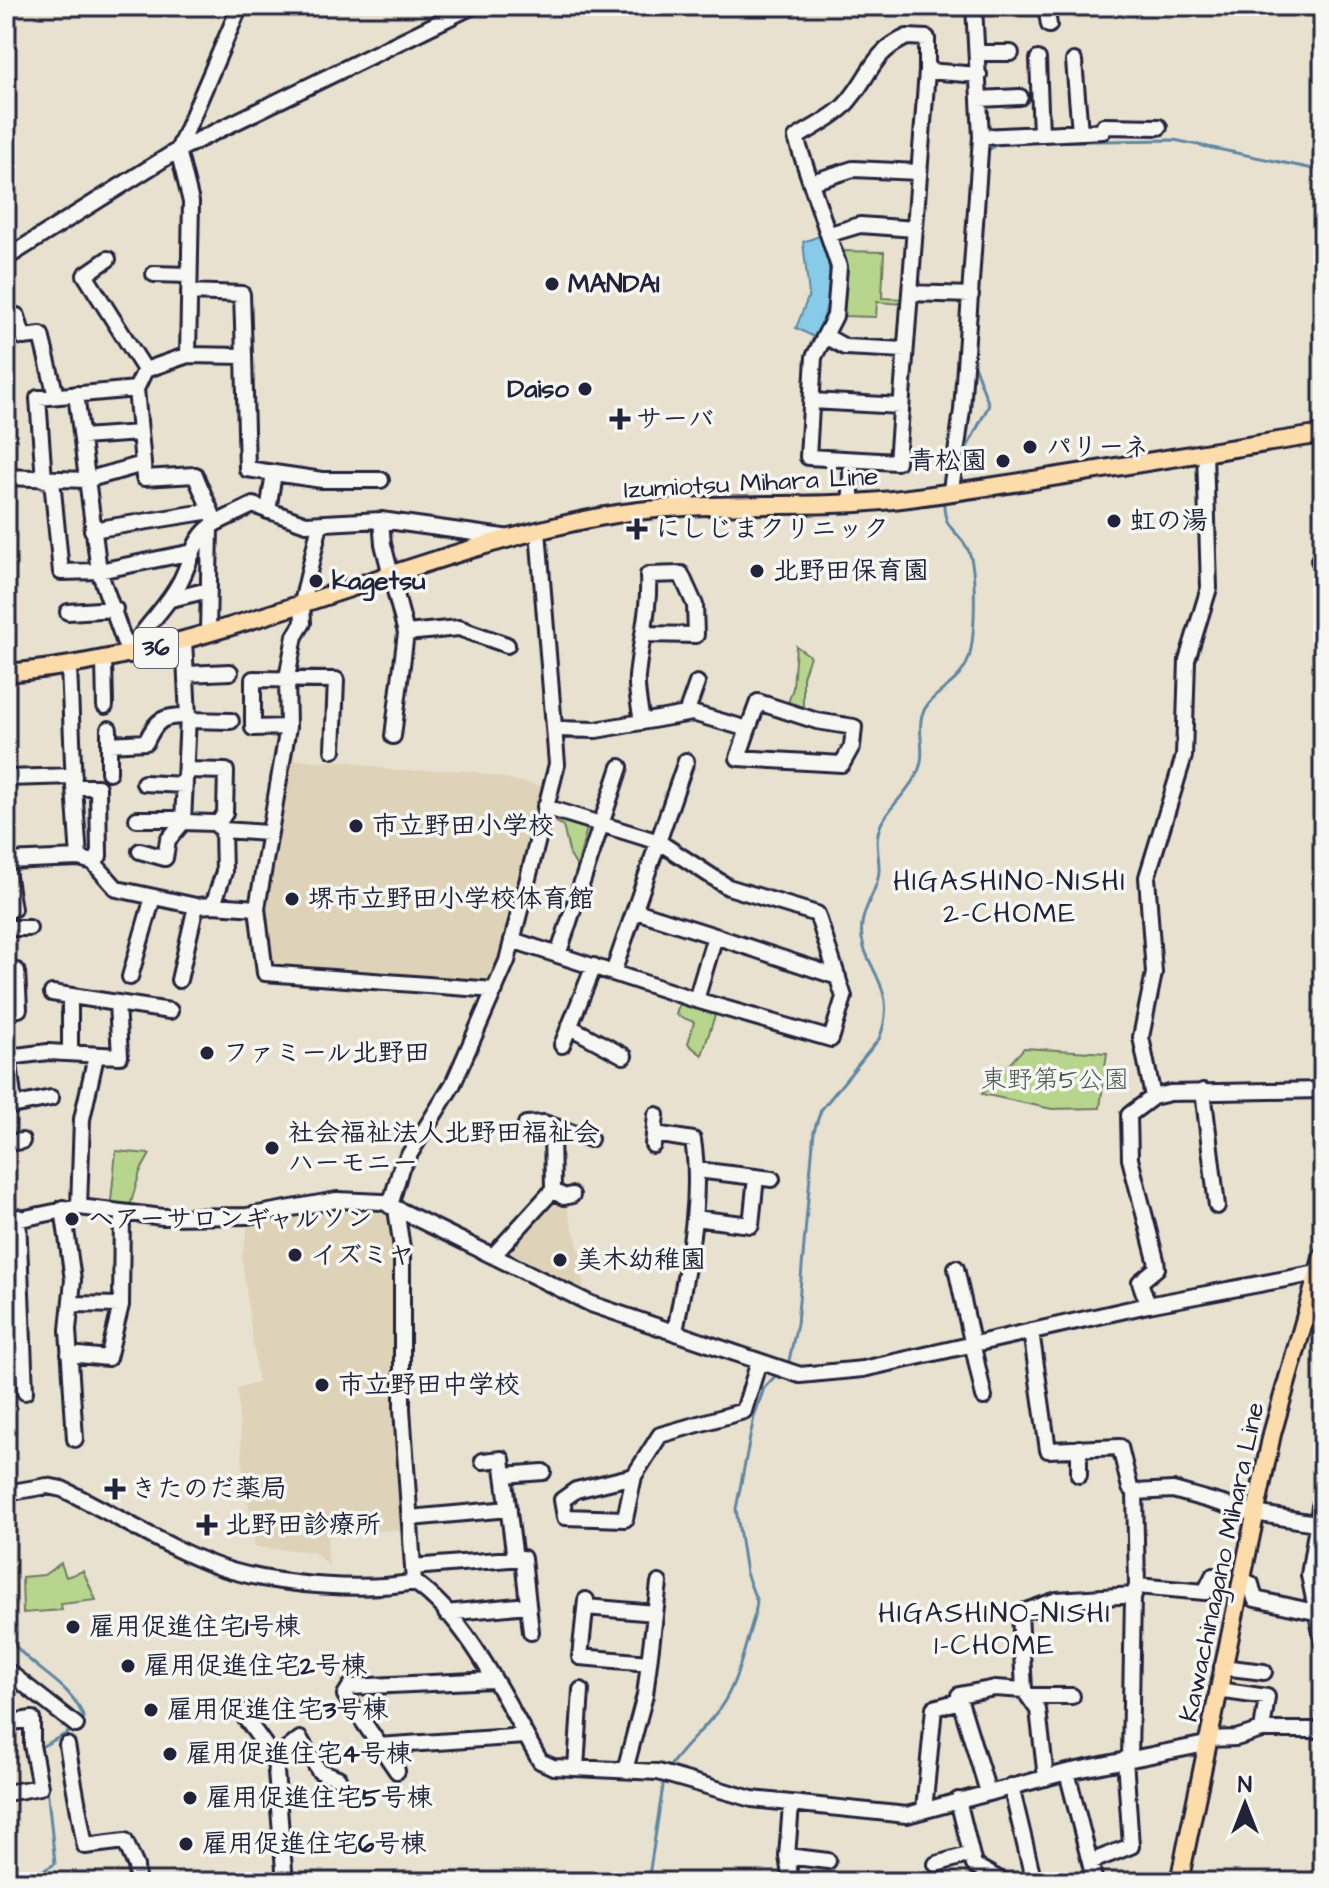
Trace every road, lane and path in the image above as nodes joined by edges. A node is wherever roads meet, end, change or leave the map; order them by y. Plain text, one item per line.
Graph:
1 (240, 6) edge
2 (473, 6) edge
3 (974, 6) edge
4 (1046, 6) edge
5 (1049, 25) dead end
6 (977, 53) junction
7 (1011, 53) dead end
8 (1038, 59) dead end
9 (1074, 61) dead end
10 (927, 71) junction
11 (979, 75) junction
12 (1020, 97) dead end
13 (979, 99) junction
14 (1159, 127) dead end
15 (1080, 132) junction
16 (1041, 134) junction
17 (981, 137) junction
18 (178, 150) junction
19 (919, 172) junction
20 (812, 182) junction
21 (915, 229) junction
22 (830, 234) junction
23 (6, 258) edge
24 (108, 259) dead end
25 (154, 274) dead end
26 (189, 275) junction
27 (189, 292) junction
28 (910, 293) junction
29 (971, 295) junction
30 (17, 316) dead end
31 (825, 336) junction
32 (905, 350) junction
33 (188, 355) junction
34 (244, 356) junction
35 (145, 370) junction
36 (136, 389) junction
37 (76, 394) junction
38 (56, 396) junction
39 (812, 401) junction
40 (901, 406) junction
41 (140, 433) junction
42 (1323, 434) edge
43 (82, 437) junction
44 (1205, 452) junction
45 (851, 460) junction
46 (143, 464) junction
47 (274, 473) junction
48 (6, 477) edge
49 (48, 480) junction
50 (86, 480) junction
51 (381, 480) dead end
52 (951, 490) junction
53 (851, 502) junction
54 (268, 511) junction
55 (212, 520) junction
56 (381, 520) junction
57 (320, 524) junction
58 (92, 530) junction
59 (538, 531) junction
60 (514, 539) junction
61 (193, 552) junction
62 (99, 571) junction
63 (391, 574) junction
64 (209, 590) junction
65 (171, 599) junction
66 (302, 603) junction
67 (115, 609) junction
68 (68, 612) dead end
69 (208, 633) junction
70 (406, 633) junction
71 (644, 634) junction
72 (184, 640) junction
73 (507, 645) dead end
74 (129, 655) junction
75 (104, 661) junction
76 (69, 667) junction
77 (230, 672) dead end
78 (6, 673) edge
79 (187, 674) junction
80 (287, 678) junction
81 (697, 683) dead end
82 (105, 706) dead end
83 (686, 714) junction
84 (188, 718) junction
85 (231, 721) dead end
86 (642, 722) junction
87 (288, 727) junction
88 (554, 729) junction
89 (748, 729) junction
90 (393, 736) dead end
91 (333, 750) dead end
92 (686, 761) dead end
93 (620, 767) dead end
94 (109, 772) dead end
95 (6, 778) edge
96 (185, 778) junction
97 (74, 782) junction
98 (144, 783) dead end
99 (545, 807) junction
100 (137, 819) dead end
101 (183, 821) junction
102 (601, 825) junction
103 (220, 828) junction
104 (268, 833) junction
105 (659, 842) junction
106 (140, 851) dead end
107 (86, 860) junction
108 (6, 864) edge
109 (153, 897) junction
110 (213, 905) junction
111 (196, 906) junction
112 (257, 908) junction
113 (13, 909) dead end
114 (636, 911) junction
115 (6, 928) edge
116 (29, 928) dead end
117 (715, 936) junction
118 (512, 940) junction
119 (558, 955) junction
120 (594, 966) junction
121 (6, 971) edge
122 (613, 973) junction
123 (130, 977) dead end
124 (838, 977) junction
125 (179, 980) dead end
126 (495, 990) junction
127 (52, 993) dead end
128 (70, 996) junction
129 (696, 1000) junction
130 (117, 1003) junction
131 (6, 1010) edge
132 (170, 1011) dead end
133 (570, 1027) junction
134 (6, 1038) edge
135 (562, 1045) dead end
136 (70, 1052) junction
137 (96, 1056) junction
138 (624, 1056) dead end
139 (9, 1057) junction
140 (1323, 1090) edge
141 (1203, 1091) junction
142 (1153, 1097) junction
143 (51, 1098) dead end
144 (10, 1106) edge
145 (656, 1115) dead end
146 (526, 1124) dead end
147 (552, 1126) junction
148 (590, 1139) dead end
149 (22, 1141) dead end
150 (6, 1143) edge
151 (697, 1170) junction
152 (756, 1177) junction
153 (772, 1179) dead end
154 (553, 1190) junction
155 (572, 1195) dead end
156 (1217, 1206) dead end
157 (79, 1207) junction
158 (393, 1207) junction
159 (63, 1208) junction
160 (122, 1212) junction
161 (694, 1218) junction
162 (12, 1220) edge
163 (493, 1256) junction
164 (1322, 1266) edge
165 (956, 1268) dead end
166 (73, 1304) junction
167 (121, 1305) junction
168 (1148, 1305) junction
169 (1031, 1331) junction
170 (675, 1332) junction
171 (972, 1345) junction
172 (69, 1354) junction
173 (759, 1361) junction
174 (25, 1392) dead end
175 (984, 1397) dead end
176 (75, 1439) dead end
177 (1079, 1448) junction
178 (483, 1461) dead end
179 (543, 1472) dead end
180 (504, 1475) junction
181 (1079, 1475) dead end
182 (634, 1476) junction
183 (1323, 1488) edge
184 (1135, 1492) junction
185 (6, 1493) edge
186 (509, 1509) junction
187 (1255, 1513) junction
188 (410, 1518) junction
189 (1318, 1526) edge
190 (515, 1559) junction
191 (414, 1574) junction
192 (1213, 1576) dead end
193 (1241, 1579) junction
194 (659, 1583) dead end
195 (1135, 1590) junction
196 (528, 1605) junction
197 (1315, 1612) junction
198 (446, 1613) junction
199 (655, 1613) junction
200 (531, 1632) dead end
201 (1323, 1643) edge
202 (649, 1663) junction
203 (1222, 1667) junction
204 (6, 1670) edge
205 (1264, 1672) dead end
206 (493, 1680) junction
207 (580, 1690) dead end
208 (1218, 1690) junction
209 (1026, 1693) junction
210 (959, 1695) dead end
211 (1072, 1696) dead end
212 (238, 1708) dead end
213 (6, 1723) edge
214 (76, 1725) dead end
215 (1262, 1730) junction
216 (1323, 1730) edge
217 (525, 1736) junction
218 (1207, 1742) junction
219 (67, 1745) dead end
220 (378, 1746) junction
221 (1127, 1758) junction
222 (275, 1759) junction
223 (576, 1768) junction
224 (625, 1770) junction
225 (397, 1771) dead end
226 (1067, 1772) junction
227 (338, 1778) dead end
228 (1046, 1778) junction
229 (1011, 1786) junction
230 (988, 1792) junction
231 (6, 1793) edge
232 (958, 1800) junction
233 (791, 1805) junction
234 (924, 1810) junction
235 (971, 1854) junction
236 (787, 1856) junction
237 (828, 1861) dead end
238 (1090, 1862) junction
239 (936, 1864) dead end
240 (137, 1882) edge
241 (285, 1882) edge
242 (791, 1882) edge
243 (1004, 1882) edge
244 (1034, 1882) edge
245 (1095, 1882) edge
246 (1179, 1882) edge

1 - 18 street
2 - 18 street
3 - 6 street
4 - 5 street
6 - 7 street
6 - 11 street
8 - 16 street
9 - 15 street
10 - 11 street
10 - 19 street
10 - 20 street
11 - 13 street
12 - 13 street
13 - 17 street
14 - 15 street
15 - 16 street
16 - 17 street
17 - 29 street
18 - 23 street
18 - 26 street
19 - 20 street
19 - 21 street
20 - 22 street
21 - 22 street
21 - 28 street
22 - 31 street
24 - 35 street
25 - 26 street
26 - 27 street
27 - 33 street
27 - 34 street
28 - 29 street
28 - 32 street
29 - 52 street
30 - 38 street
31 - 32 street
31 - 39 street
32 - 40 street
33 - 34 street
33 - 35 street
34 - 47 street
35 - 36 street
36 - 37 street
36 - 41 street
37 - 38 street
37 - 43 street
38 - 49 street
39 - 40 street
39 - 45 street
40 - 45 street
41 - 43 street
41 - 46 street
42 - 44 main road, Izumiotsu Mihara Line / 36
43 - 50 street
44 - 52 main road, Izumiotsu Mihara Line / 36
44 - 142 street
45 - 53 street
46 - 50 street
46 - 55 street
47 - 51 street
47 - 54 street
48 - 49 street
49 - 50 street
49 - 62 street
50 - 58 street
52 - 53 main road, Izumiotsu Mihara Line / 36
53 - 59 main road, Izumiotsu Mihara Line / 36
54 - 55 street
54 - 57 street
55 - 58 street
55 - 61 street
55 - 64 street
56 - 57 street
56 - 60 street
56 - 63 street
57 - 66 street
58 - 62 street
59 - 60 main road, Izumiotsu Mihara Line / 36
59 - 88 street
60 - 63 main road, Izumiotsu Mihara Line / 36
61 - 62 street
61 - 65 street
62 - 67 street
63 - 66 main road, Izumiotsu Mihara Line / 36
63 - 70 street
64 - 65 street
64 - 69 street
65 - 74 street
66 - 69 main road, Izumiotsu Mihara Line / 36
66 - 80 street
67 - 68 street
67 - 74 street
69 - 72 main road, Izumiotsu Mihara Line / 36
70 - 73 street
70 - 90 street
71 - 71 street
71 - 86 street
72 - 74 main road, Izumiotsu Mihara Line / 36
72 - 79 street
74 - 75 main road, Izumiotsu Mihara Line / 36
75 - 76 main road, Izumiotsu Mihara Line / 36
75 - 82 street
76 - 78 main road, Izumiotsu Mihara Line / 36
76 - 97 street
77 - 79 street
79 - 84 street
80 - 87 street
80 - 87 street
80 - 91 street
81 - 83 street
83 - 86 street
83 - 89 street
84 - 85 street
84 - 94 street
84 - 96 street
86 - 88 street
87 - 104 street
88 - 99 street
89 - 89 street
92 - 105 street
93 - 102 street
95 - 97 street
96 - 98 street
96 - 101 street
96 - 103 street
97 - 107 street
97 - 107 street
99 - 102 street
99 - 118 street
100 - 101 street
101 - 103 street
101 - 106 street
102 - 105 street
102 - 119 street
103 - 104 street
103 - 110 street
104 - 112 street
105 - 114 street
105 - 124 street
107 - 108 street
107 - 109 street
108 - 113 street
109 - 111 street
109 - 123 street
110 - 111 street
110 - 112 street
111 - 125 street
112 - 126 street
114 - 117 street
114 - 122 street
115 - 116 street
117 - 124 street
117 - 129 street
118 - 119 street
118 - 126 street
119 - 120 street
120 - 122 street
120 - 133 street
121 - 131 street
122 - 129 street
124 - 129 street
126 - 158 street
127 - 128 street
128 - 130 street
128 - 136 street
130 - 132 street
130 - 137 street
133 - 135 street
133 - 138 street
134 - 139 street
136 - 137 street
136 - 139 street
137 - 157 street
139 - 144 street
140 - 141 street
141 - 142 street
141 - 156 street
142 - 168 street
143 - 144 street
145 - 151 street
146 - 147 street
147 - 148 street
147 - 154 street
149 - 150 street
151 - 152 street
151 - 161 street
152 - 153 street
152 - 161 street
154 - 155 street
154 - 163 street
157 - 159 street
157 - 160 street
158 - 160 street
158 - 163 street
158 - 188 street
159 - 162 street
159 - 166 street
160 - 167 street
161 - 170 street
162 - 174 street
163 - 170 street
164 - 168 street
164 - 187 main road, Kawachinagano Mihara Line
165 - 171 street
166 - 167 street
166 - 172 street
167 - 172 street
168 - 169 street
169 - 171 street
169 - 177 street
170 - 173 street
171 - 173 street
171 - 175 street
172 - 176 street
173 - 182 street
177 - 181 street
177 - 184 street
178 - 180 street
179 - 180 street
180 - 186 street
182 - 182 street
183 - 189 street
184 - 187 street
184 - 195 street
185 - 191 street
186 - 188 street
186 - 190 street
187 - 189 street
187 - 193 main road, Kawachinagano Mihara Line
188 - 191 street
189 - 197 street
190 - 191 street
190 - 196 street
191 - 198 street
192 - 195 street
193 - 197 street
193 - 203 main road, Kawachinagano Mihara Line
194 - 199 street
195 - 209 street
195 - 221 street
196 - 198 street
196 - 200 street
197 - 201 street
198 - 206 street
199 - 202 street
199 - 202 street
202 - 224 street
203 - 205 street
203 - 208 main road, Kawachinagano Mihara Line
204 - 214 street
206 - 217 street
206 - 220 street
207 - 223 street
208 - 215 street
208 - 218 main road, Kawachinagano Mihara Line
209 - 210 street
209 - 211 street
209 - 228 street
212 - 222 street
213 - 231 street
215 - 216 street
215 - 218 street
217 - 220 street
217 - 223 street
218 - 221 street
218 - 246 main road, Kawachinagano Mihara Line
219 - 240 street
220 - 225 street
221 - 226 street
221 - 238 street
222 - 227 street
222 - 241 street
223 - 224 street
224 - 233 street
226 - 228 street
226 - 238 street
228 - 229 street
229 - 230 street
229 - 244 street
230 - 232 street
230 - 234 street
232 - 234 street
232 - 235 street
233 - 234 street
233 - 236 street
235 - 239 street
235 - 243 street
236 - 237 street
236 - 242 street
238 - 245 street

